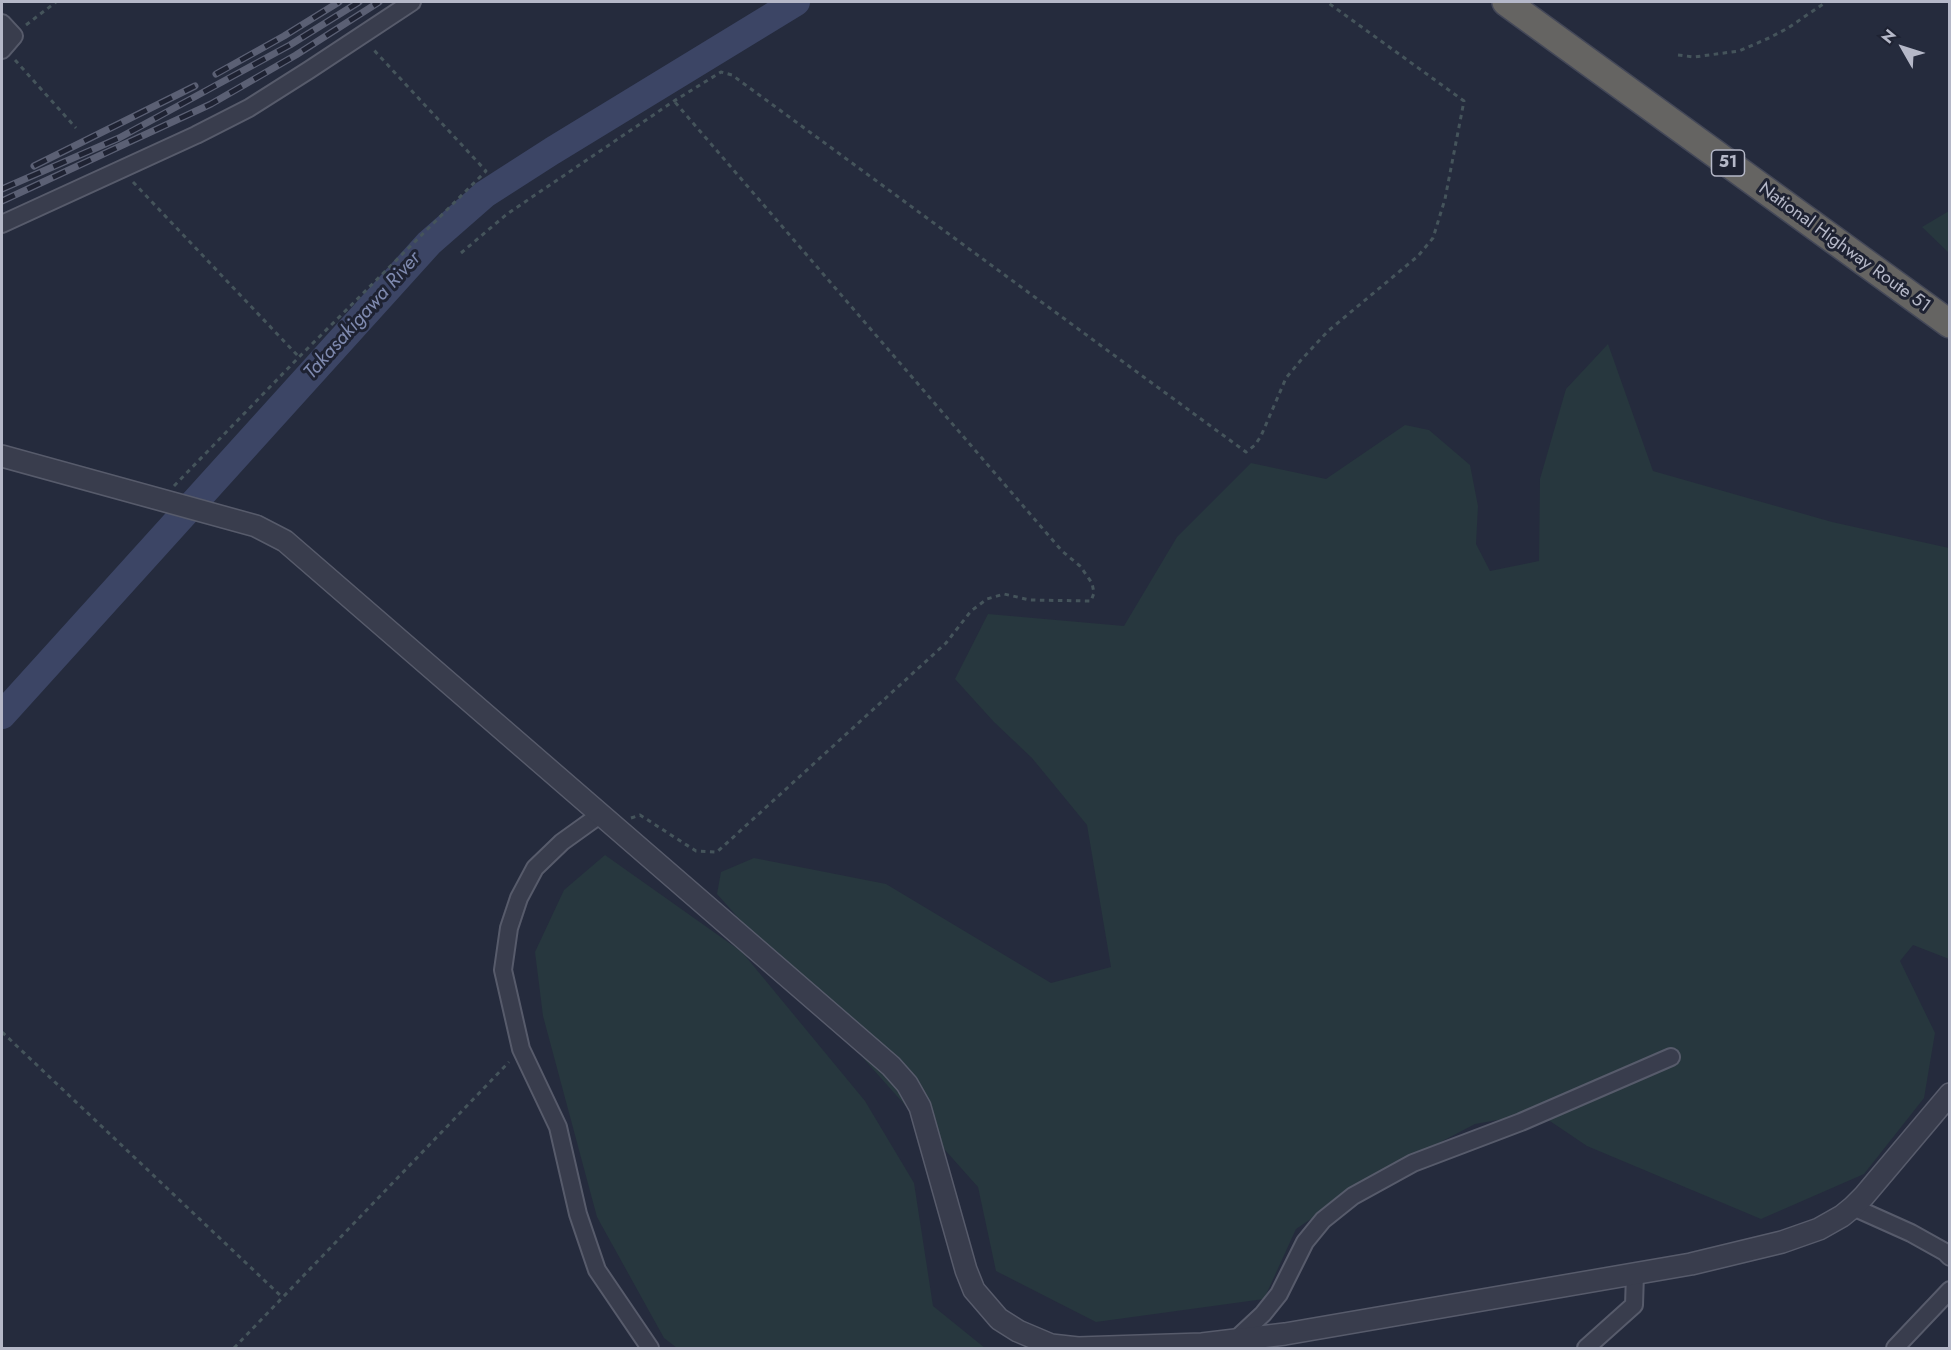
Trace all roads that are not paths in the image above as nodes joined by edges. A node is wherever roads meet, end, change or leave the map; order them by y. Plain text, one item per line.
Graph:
1 (412, 2) edge
2 (1506, 2) edge
3 (2, 23) edge
4 (6, 45) edge
5 (2, 224) edge
6 (1950, 324) edge
7 (2, 456) edge
8 (607, 820) junction
9 (1671, 1057) dead end
10 (1950, 1094) edge
11 (1853, 1207) junction
12 (1950, 1257) edge
13 (1635, 1274) junction
14 (1950, 1290) edge
15 (1234, 1341) junction
16 (1286, 1341) edge
17 (650, 1348) edge
18 (1586, 1348) edge
19 (1895, 1348) edge

1 - 5 street
2 - 6 highway, National Highway Route 51 / 51
3 - 4 street
7 - 8 street
8 - 15 street
8 - 17 street
9 - 15 street
10 - 11 street
11 - 12 street
11 - 13 street
13 - 16 street
13 - 18 street
14 - 19 street
15 - 16 street

